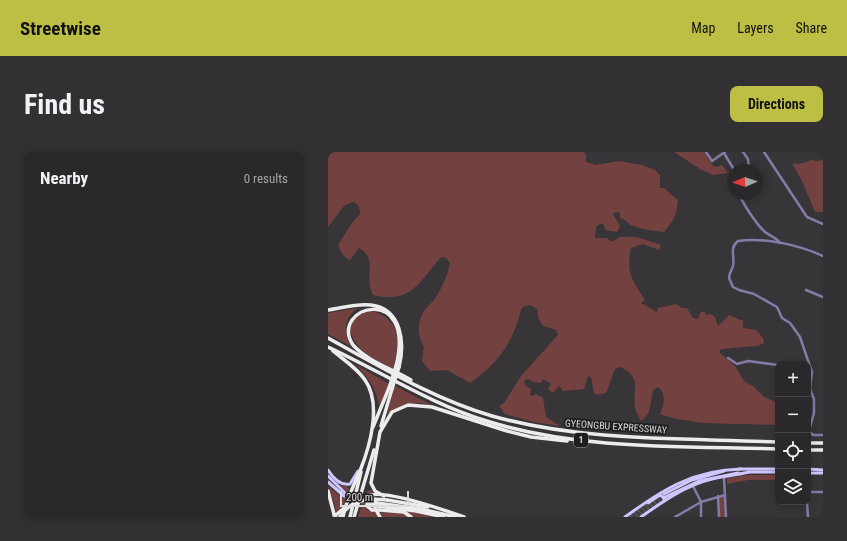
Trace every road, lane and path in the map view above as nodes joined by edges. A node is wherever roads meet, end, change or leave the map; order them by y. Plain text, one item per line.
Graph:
1 (706, 152) edge
2 (724, 152) edge
3 (743, 152) edge
4 (764, 152) edge
5 (731, 164) edge
6 (748, 164) edge
7 (744, 200) edge
8 (823, 224) edge
9 (780, 244) junction
10 (823, 256) edge
11 (806, 290) dead end
12 (823, 297) edge
13 (328, 310) edge
14 (328, 338) edge
15 (328, 347) edge
16 (728, 358) dead end
17 (808, 361) edge
18 (775, 365) edge
19 (398, 366) junction
20 (811, 373) edge
21 (811, 384) edge
22 (390, 388) junction
23 (811, 392) edge
24 (435, 394) junction
25 (371, 432) junction
26 (380, 432) junction
27 (823, 435) edge
28 (775, 442) edge
29 (614, 443) junction
30 (811, 443) edge
31 (823, 444) edge
32 (775, 449) edge
33 (811, 450) edge
34 (823, 450) edge
35 (361, 466) junction
36 (741, 469) junction
37 (775, 469) edge
38 (328, 470) edge
39 (811, 470) edge
40 (823, 470) edge
41 (749, 472) junction
42 (775, 472) edge
43 (811, 473) edge
44 (823, 473) edge
45 (328, 476) edge
46 (724, 478) junction
47 (328, 482) edge
48 (693, 486) junction
49 (328, 491) edge
50 (811, 492) edge
51 (823, 492) edge
52 (725, 495) junction
53 (384, 496) junction
54 (718, 496) junction
55 (701, 502) junction
56 (369, 503) junction
57 (662, 503) junction
58 (347, 504) junction
59 (807, 505) edge
60 (445, 511) junction
61 (682, 512) junction
62 (630, 513) junction
63 (334, 515) edge
64 (647, 515) edge
65 (340, 517) edge
66 (343, 517) edge
67 (350, 517) edge
68 (355, 517) edge
69 (380, 517) edge
70 (411, 517) edge
71 (444, 517) edge
72 (456, 517) edge
73 (464, 517) edge
74 (625, 517) edge
75 (641, 517) edge
76 (675, 517) edge
77 (682, 517) edge
78 (701, 517) edge
79 (719, 517) edge
80 (726, 517) edge
81 (808, 517) edge

1 - 2 street
2 - 5 street
3 - 6 street
4 - 8 street
7 - 9 street
9 - 10 street
9 - 17 street
11 - 12 street
13 - 19 highway
14 - 24 highway, GYEONGBU EXPRESSWAY / 1
15 - 25 highway
15 - 29 highway, GYEONGBU EXPRESSWAY / 1
16 - 18 street
19 - 22 highway, bridge
19 - 24 highway
20 - 21 street
22 - 25 highway
22 - 26 highway
23 - 27 street
24 - 28 highway, GYEONGBU EXPRESSWAY / 1
25 - 35 highway
26 - 29 highway
26 - 53 highway
26 - 68 highway
29 - 32 highway, GYEONGBU EXPRESSWAY / 1
30 - 31 highway
33 - 34 highway
35 - 38 main road
35 - 58 highway
35 - 67 highway
36 - 37 main road
36 - 41 main road
36 - 62 main road
39 - 40 main road
41 - 42 main road
41 - 46 main road
43 - 44 main road
45 - 47 main road
46 - 48 main road
46 - 52 street
48 - 55 street
48 - 57 main road
49 - 63 highway
50 - 51 street
52 - 54 street
52 - 80 street
53 - 60 highway
53 - 70 highway, bridge
54 - 55 street
54 - 79 street
55 - 61 street
55 - 78 street
56 - 69 highway
56 - 71 highway
56 - 72 highway
57 - 62 main road
57 - 64 main road
58 - 63 highway
58 - 66 highway
59 - 81 street
60 - 65 highway, bridge
60 - 73 highway
61 - 76 street
61 - 77 street
62 - 74 main road
64 - 75 main road

